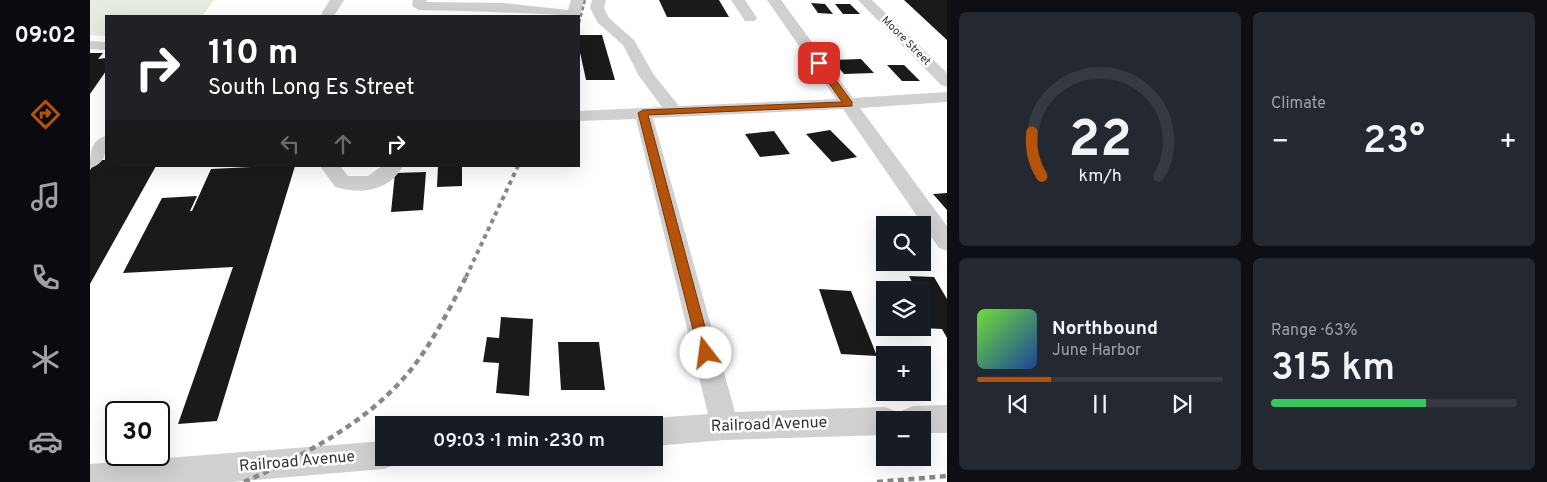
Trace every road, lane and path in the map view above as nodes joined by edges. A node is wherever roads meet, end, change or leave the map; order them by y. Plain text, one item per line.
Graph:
1 (337, 0) edge
2 (578, 0) edge
3 (738, 0) edge
4 (774, 0) edge
5 (866, 0) edge
6 (504, 3) edge
7 (598, 4) edge
8 (418, 7) edge
9 (328, 15) edge
10 (568, 15) edge
11 (573, 15) edge
12 (575, 15) edge
13 (750, 18) dead end
14 (90, 45) edge
15 (105, 46) edge
16 (947, 82) edge
17 (947, 98) edge
18 (848, 104) junction
19 (674, 111) junction
20 (643, 113) junction
21 (580, 116) edge
22 (90, 142) edge
23 (105, 142) edge
24 (105, 143) edge
25 (90, 162) edge
26 (331, 167) edge
27 (393, 167) edge
28 (947, 242) edge
29 (931, 419) edge
30 (947, 419) edge
31 (876, 421) edge
32 (725, 426) junction
33 (663, 431) edge
34 (375, 456) edge
35 (90, 479) edge

1 - 9 street
2 - 11 street
3 - 13 street
4 - 18 street
5 - 16 street, Moore Street
6 - 8 street
6 - 10 street
7 - 12 street
7 - 19 street
14 - 15 street
17 - 18 street
18 - 19 street
18 - 28 street
19 - 20 street
20 - 21 street
20 - 32 street
22 - 23 street
24 - 25 street
26 - 27 street
29 - 30 street
31 - 32 street, Railroad Avenue
32 - 33 street, Railroad Avenue
34 - 35 street, Railroad Avenue

